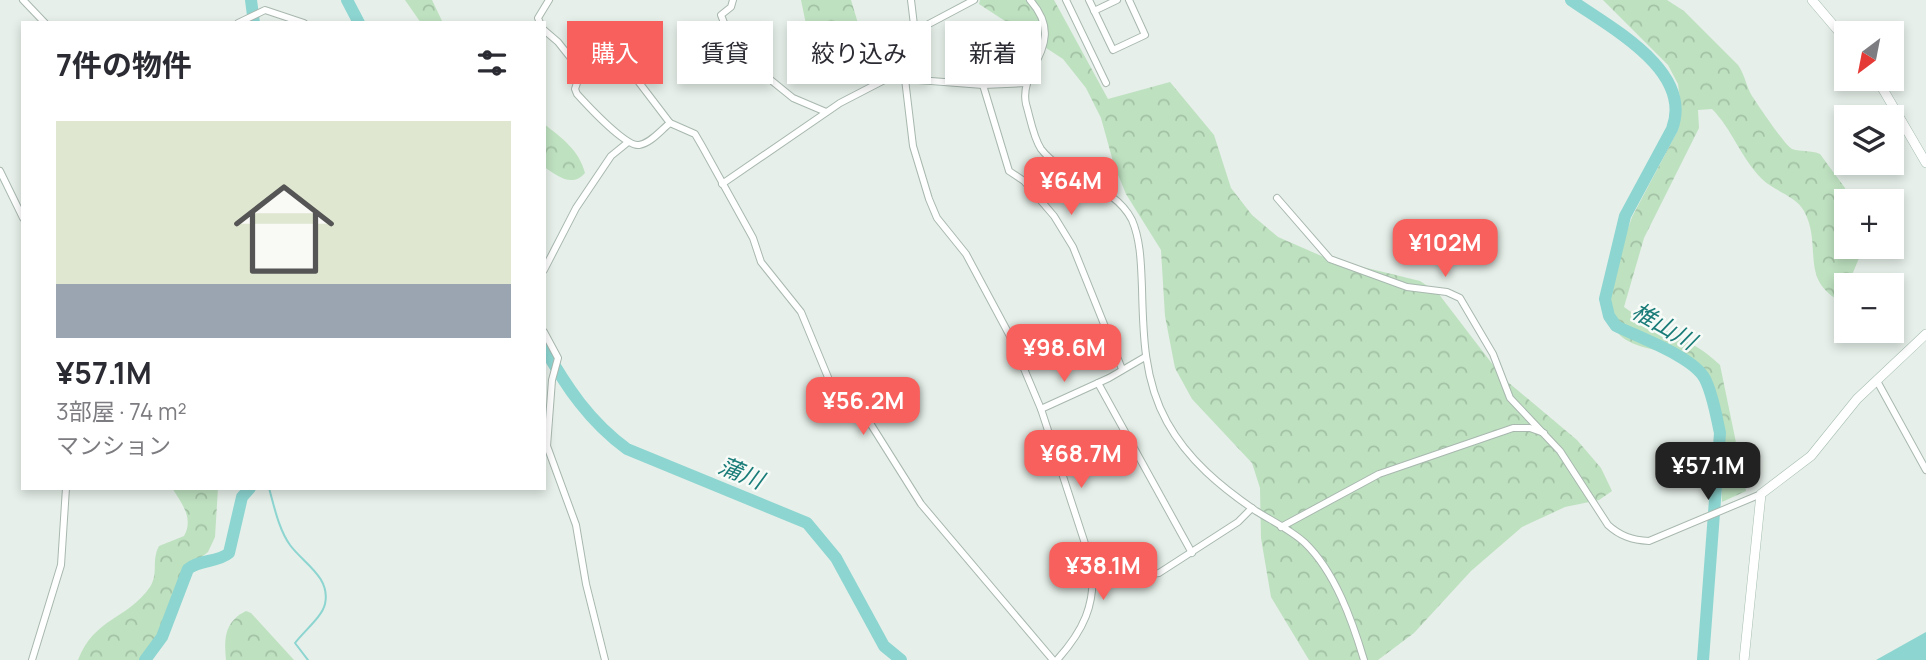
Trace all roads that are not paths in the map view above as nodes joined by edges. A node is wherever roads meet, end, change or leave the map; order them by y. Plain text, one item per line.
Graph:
1 (23, 0) edge
2 (549, 0) edge
3 (733, 0) edge
4 (911, 0) edge
5 (974, 0) edge
6 (1030, 0) edge
7 (1066, 0) edge
8 (1089, 0) edge
9 (1117, 0) edge
10 (1129, 0) edge
11 (1812, 0) edge
12 (964, 3) edge
13 (1094, 11) junction
14 (43, 21) edge
15 (240, 21) edge
16 (298, 21) edge
17 (539, 21) edge
18 (914, 21) edge
19 (931, 22) edge
20 (1834, 26) edge
21 (546, 32) edge
22 (567, 55) edge
23 (1041, 57) edge
24 (931, 81) edge
25 (1106, 83) dead end
26 (577, 84) edge
27 (641, 84) edge
28 (878, 84) edge
29 (906, 84) edge
30 (1005, 84) edge
31 (1027, 84) edge
32 (983, 85) junction
33 (1884, 91) edge
34 (826, 113) junction
35 (670, 122) junction
36 (627, 143) junction
37 (1926, 163) edge
38 (0, 171) edge
39 (722, 184) junction
40 (1277, 198) dead end
41 (21, 214) edge
42 (546, 267) edge
43 (1926, 334) edge
44 (546, 336) edge
45 (1145, 358) junction
46 (1122, 369) junction
47 (1877, 381) junction
48 (1098, 383) junction
49 (1041, 409) junction
50 (1546, 434) junction
51 (1926, 470) edge
52 (66, 490) edge
53 (1760, 494) junction
54 (1252, 508) junction
55 (1281, 527) junction
56 (1192, 553) junction
57 (1093, 577) junction
58 (32, 660) edge
59 (605, 660) edge
60 (1055, 660) edge
61 (1364, 660) edge
62 (1744, 660) edge

1 - 14 street
2 - 17 street
3 - 34 street
4 - 18 street
5 - 12 street
6 - 23 street
7 - 25 street
8 - 13 street
9 - 13 street
10 - 13 street
11 - 20 street
12 - 19 street
15 - 16 street
21 - 22 street
24 - 32 street
26 - 36 street
27 - 35 street
28 - 34 street
29 - 49 street
30 - 32 street
31 - 45 street
32 - 46 street
33 - 37 street
34 - 39 street
35 - 36 street
35 - 39 street
36 - 42 street
38 - 41 street
39 - 60 street
40 - 50 street
43 - 47 street
44 - 59 street
45 - 46 street
45 - 54 street
46 - 48 street
47 - 51 street
47 - 53 street
48 - 49 street
48 - 56 street
49 - 57 street
50 - 53 street
50 - 55 street
52 - 58 street
53 - 62 street
54 - 55 street
54 - 56 street
55 - 61 street
56 - 57 street
57 - 60 street

